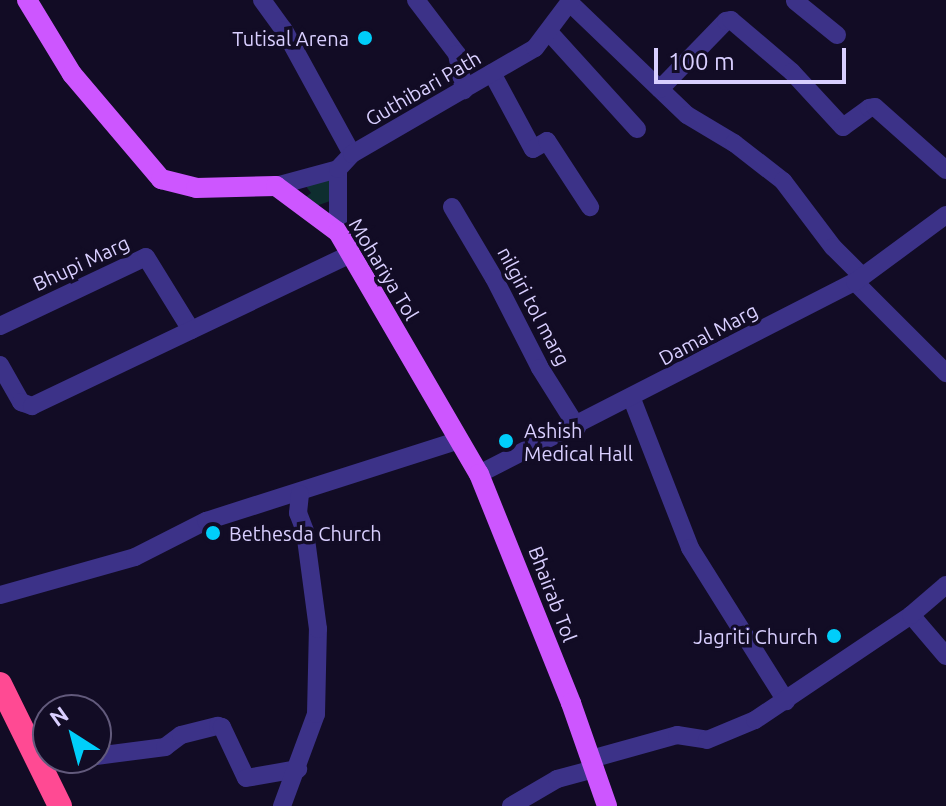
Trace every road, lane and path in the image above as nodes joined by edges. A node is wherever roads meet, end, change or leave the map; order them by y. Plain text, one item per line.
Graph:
1 (27, 0) edge
2 (262, 0) edge
3 (416, 0) edge
4 (795, 0) edge
5 (570, 1) edge
6 (549, 32) junction
7 (837, 35) dead end
8 (492, 73) junction
9 (660, 89) junction
10 (464, 90) junction
11 (637, 129) dead end
12 (352, 154) junction
13 (338, 169) junction
14 (946, 170) edge
15 (276, 186) junction
16 (452, 207) dead end
17 (590, 207) dead end
18 (946, 215) edge
19 (338, 232) junction
20 (351, 254) junction
21 (858, 279) junction
22 (0, 326) edge
23 (191, 330) junction
24 (0, 365) edge
25 (946, 373) edge
26 (632, 399) junction
27 (577, 427) junction
28 (457, 441) junction
29 (479, 474) junction
30 (300, 494) junction
31 (946, 585) edge
32 (0, 595) edge
33 (911, 615) junction
34 (946, 656) edge
35 (0, 684) edge
36 (786, 701) junction
37 (0, 719) edge
38 (32, 749) edge
39 (112, 754) edge
40 (593, 764) junction
41 (298, 769) junction
42 (44, 774) edge
43 (42, 806) edge
44 (60, 806) edge
45 (282, 806) edge
46 (511, 806) edge
47 (607, 806) edge

1 - 15 main road
2 - 12 street
3 - 10 street
4 - 7 street
5 - 6 street, Guthibari Path
5 - 9 street
6 - 8 street, Guthibari Path
6 - 11 street
8 - 10 street, Guthibari Path
8 - 17 street
9 - 14 street
9 - 21 street
10 - 12 street, Guthibari Path
12 - 13 street, Guthibari Path
13 - 15 street
13 - 19 street
15 - 19 main road, Mohariya Tol
16 - 27 street, nilgiri tol marg
18 - 21 street, Damal Marg
19 - 20 main road, Mohariya Tol
20 - 23 street
20 - 28 main road, Mohariya Tol
21 - 25 street
21 - 26 street, Damal Marg
22 - 23 street, Bhupi Marg
23 - 24 street
26 - 27 street, Damal Marg
26 - 36 street
27 - 29 street, Damal Marg
28 - 29 main road, Bhairab Tol
28 - 30 street
29 - 40 main road, Bhairab Tol
30 - 32 street
30 - 41 street
31 - 33 street
33 - 34 street
33 - 36 street
35 - 38 highway
36 - 40 street
37 - 43 highway
39 - 41 street
40 - 46 street
40 - 47 main road, Bhairab Tol
41 - 45 street
42 - 44 highway

